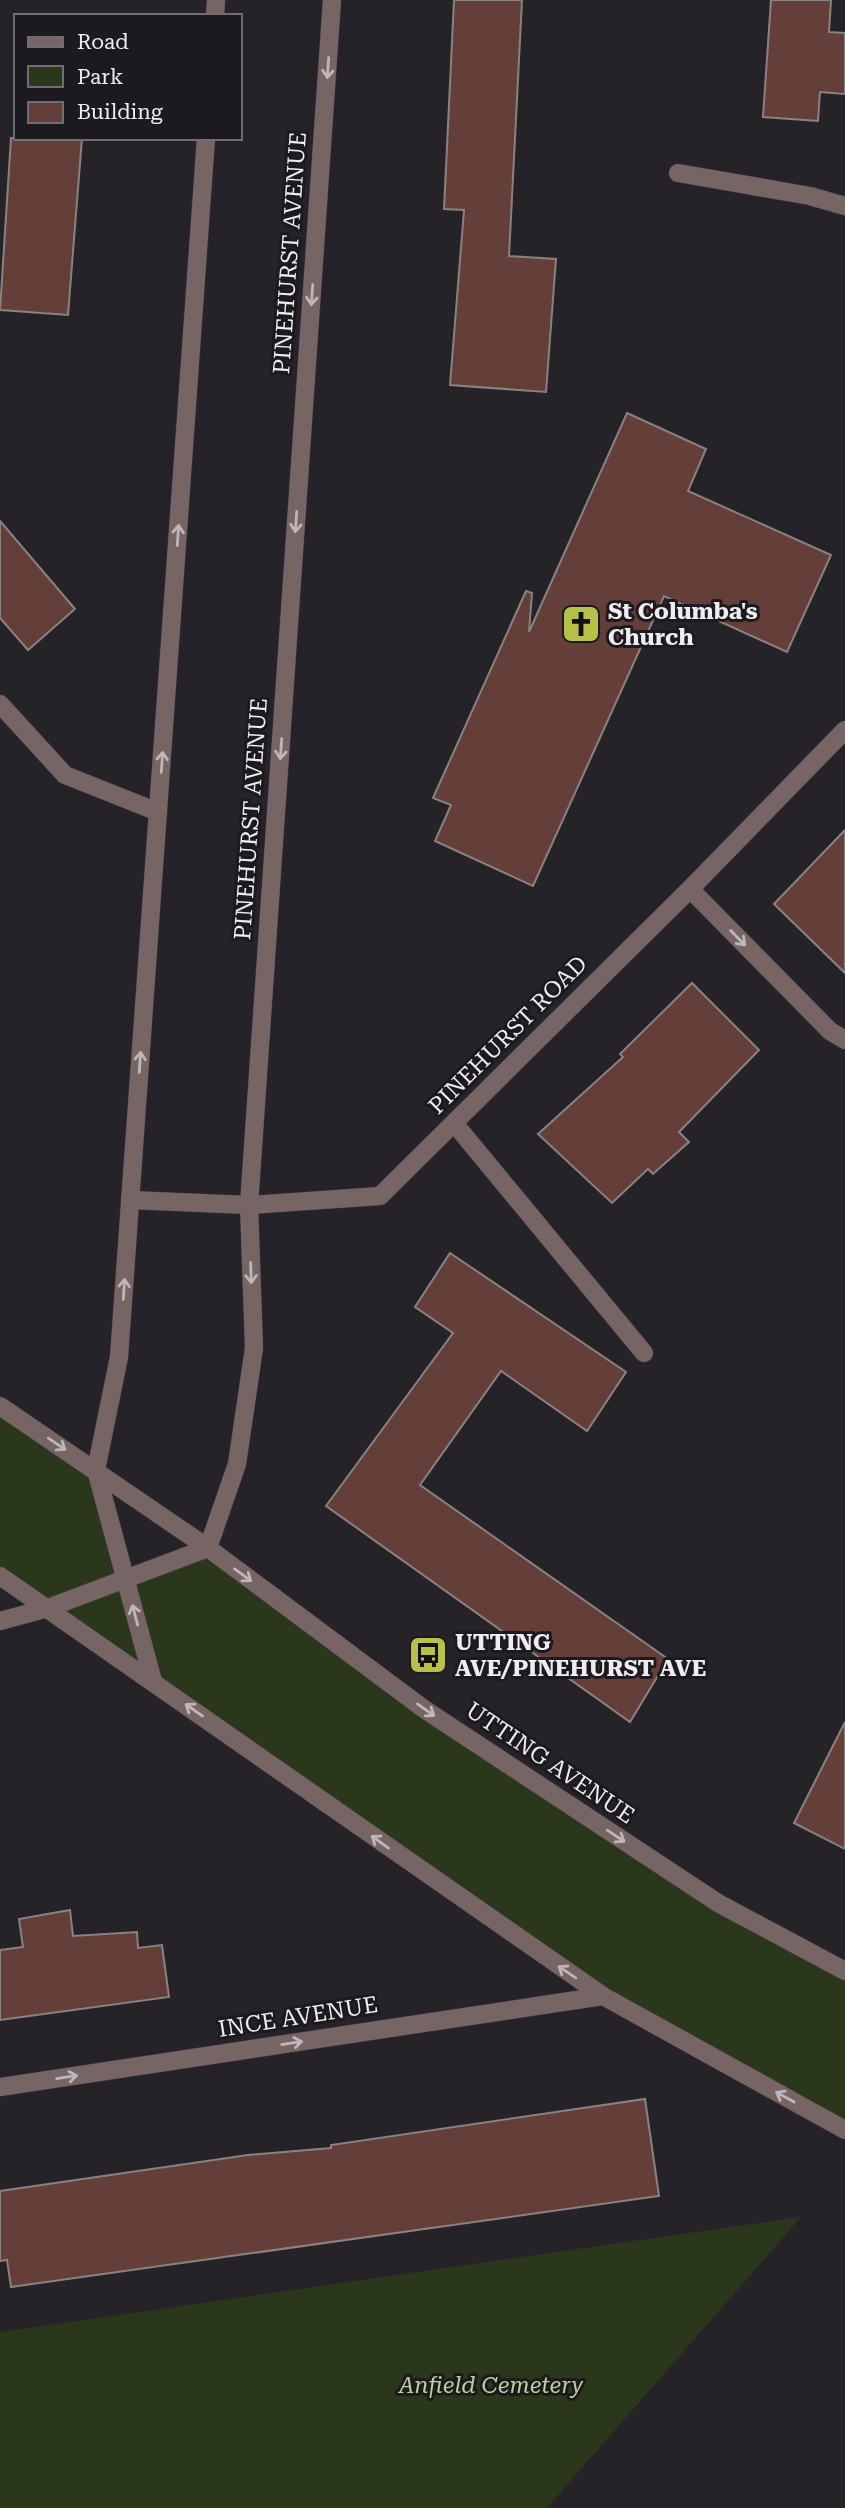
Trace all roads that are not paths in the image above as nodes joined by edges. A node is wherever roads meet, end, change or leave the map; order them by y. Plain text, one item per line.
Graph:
1 (332, 0) edge
2 (206, 140) edge
3 (678, 173) dead end
4 (845, 206) edge
5 (0, 704) edge
6 (845, 730) edge
7 (158, 812) junction
8 (690, 889) junction
9 (845, 1040) edge
10 (454, 1123) junction
11 (130, 1200) junction
12 (249, 1205) junction
13 (644, 1353) dead end
14 (0, 1406) edge
15 (96, 1470) junction
16 (208, 1548) junction
17 (0, 1576) edge
18 (126, 1579) junction
19 (48, 1608) junction
20 (0, 1621) edge
21 (153, 1681) junction
22 (845, 1971) edge
23 (603, 1996) junction
24 (0, 2087) edge
25 (845, 2130) edge

1 -> 12 street, PINEHURST AVENUE
7 -> 2 street
3 - 4 street
5 - 7 street
6 - 8 street, PINEHURST ROAD
11 -> 7 street
8 -> 9 street
8 - 10 street, PINEHURST ROAD
10 - 12 street, PINEHURST ROAD
10 - 13 street
11 - 12 street, PINEHURST ROAD
15 -> 11 street
12 -> 16 street, PINEHURST AVENUE
14 -> 15 street, UTTING AVENUE
15 - 16 street, UTTING AVENUE
15 - 18 street
16 - 18 street
16 -> 22 street, UTTING AVENUE
17 - 19 street
18 - 19 street
21 -> 18 street
19 - 20 street
19 - 21 street
23 -> 21 street
24 -> 23 street, INCE AVENUE
25 -> 23 street

